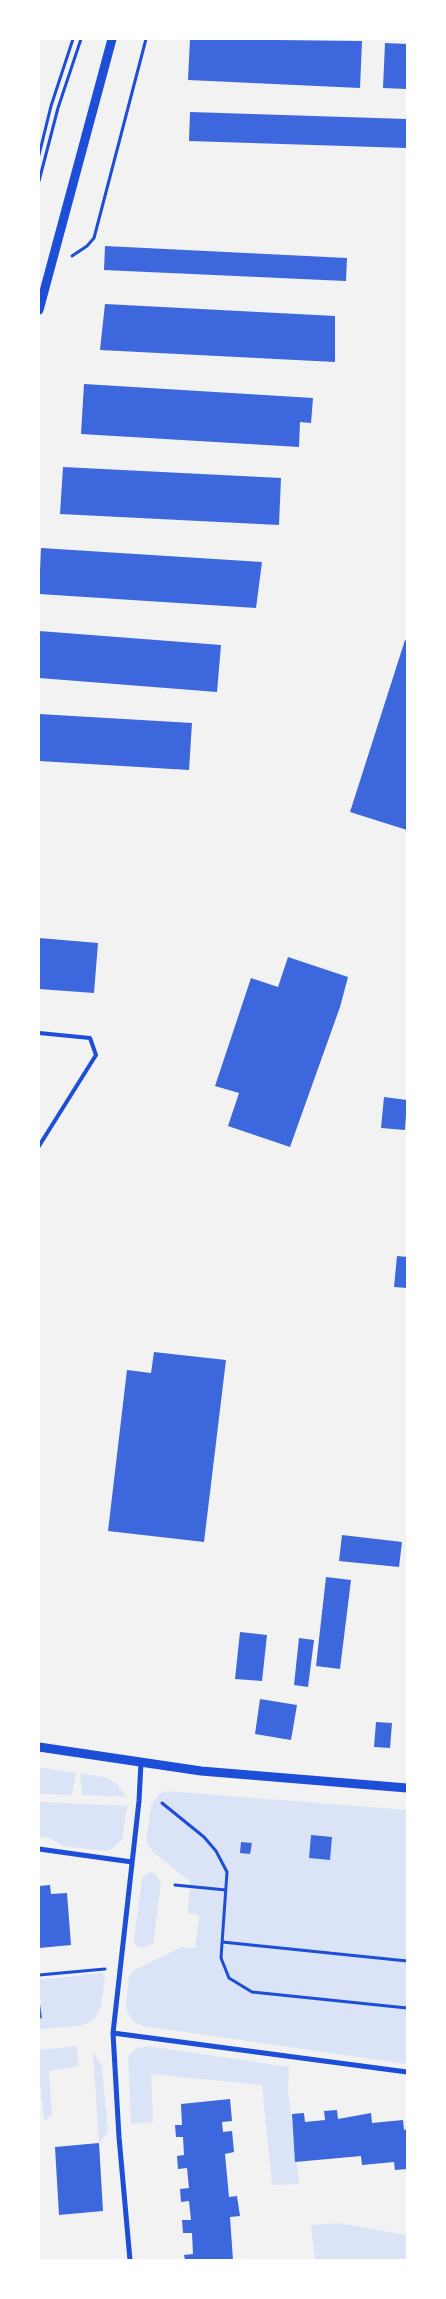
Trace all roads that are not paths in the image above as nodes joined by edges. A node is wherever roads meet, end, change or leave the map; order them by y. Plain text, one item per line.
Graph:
1 (112, 39) edge
2 (39, 310) edge
3 (39, 1033) edge
4 (39, 1146) edge
5 (39, 1747) edge
6 (141, 1762) junction
7 (407, 1788) edge
8 (39, 1849) edge
9 (132, 1862) junction
10 (114, 2033) junction
11 (407, 2072) edge
12 (130, 2260) edge

1 - 2 street
3 - 4 lane
5 - 6 street
6 - 7 street
6 - 9 street
8 - 9 street
9 - 10 street
10 - 11 street
10 - 12 street

